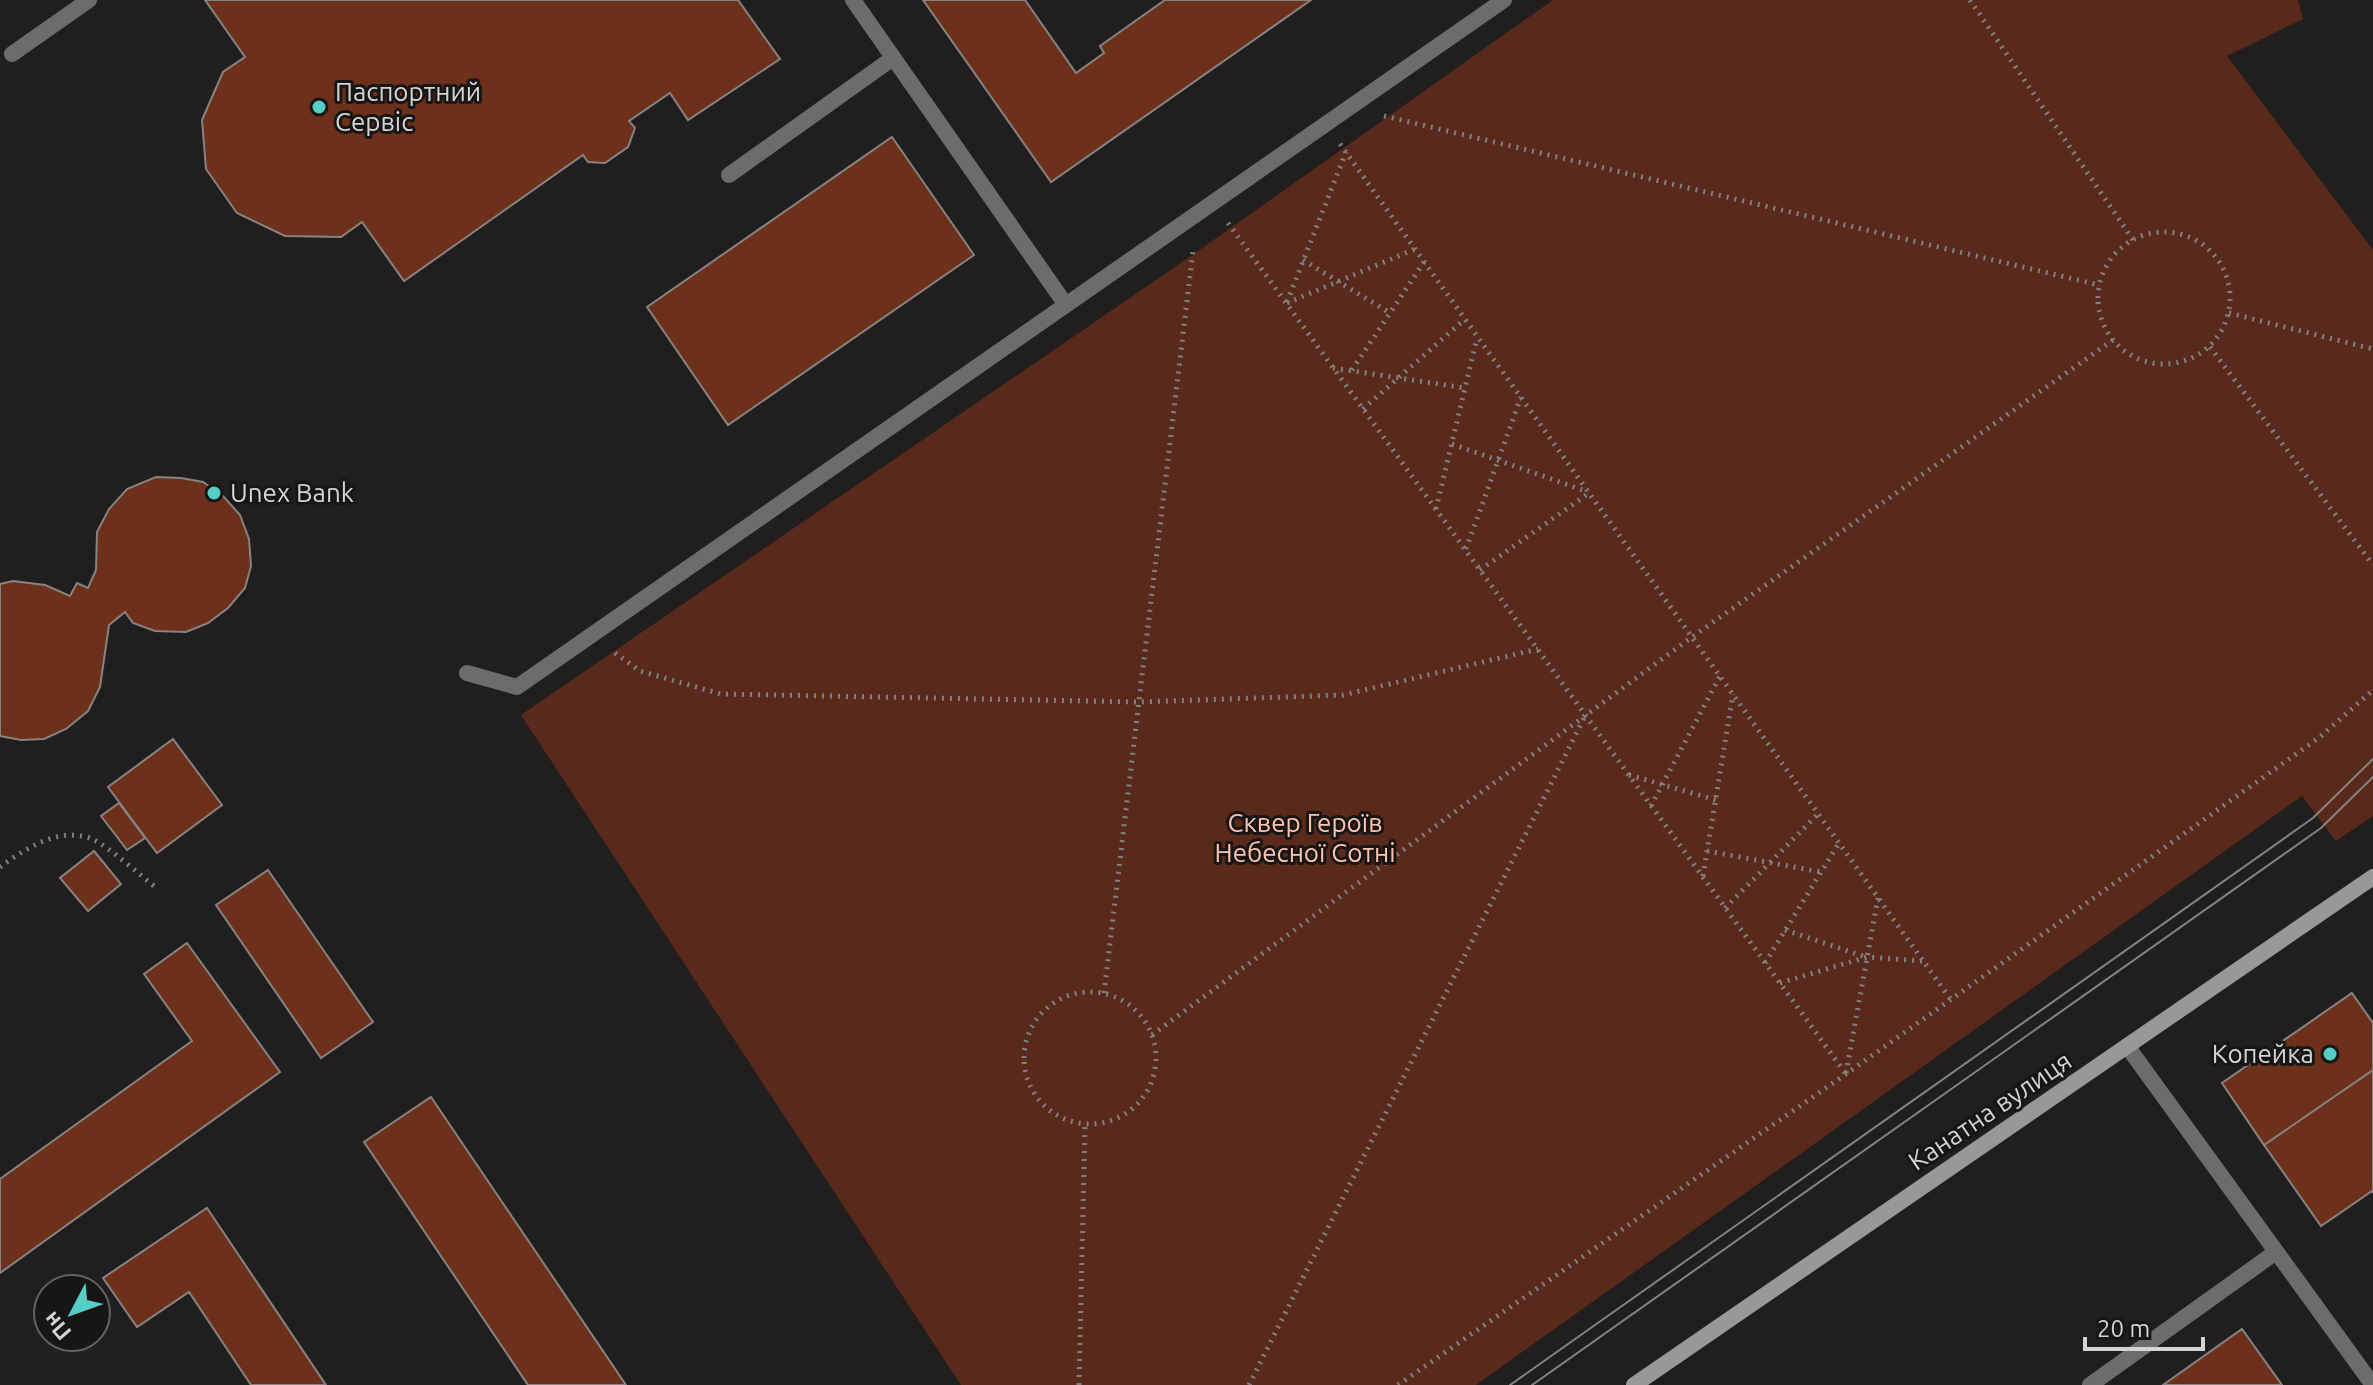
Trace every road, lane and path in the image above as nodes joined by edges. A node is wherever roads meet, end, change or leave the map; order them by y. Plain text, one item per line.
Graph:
1 (89, 0) edge
2 (853, 0) edge
3 (1504, 0) edge
4 (1970, 0) edge
5 (12, 54) dead end
6 (893, 58) junction
7 (1349, 108) junction
8 (1326, 124) junction
9 (1346, 152) junction
10 (729, 175) dead end
11 (1213, 203) junction
12 (1197, 214) junction
13 (2133, 240) junction
14 (1415, 249) junction
15 (1303, 260) junction
16 (1424, 262) junction
17 (1338, 281) junction
18 (2099, 285) junction
19 (1287, 303) junction
20 (1066, 305) junction
21 (1390, 313) junction
22 (2229, 313) junction
23 (1465, 319) junction
24 (1478, 337) junction
25 (2113, 340) junction
26 (2210, 347) junction
27 (2373, 349) edge
28 (1333, 368) junction
29 (1352, 370) junction
30 (1400, 378) junction
31 (1465, 388) junction
32 (1521, 397) junction
33 (1363, 409) junction
34 (1452, 444) junction
35 (1498, 460) junction
36 (1589, 493) junction
37 (1436, 509) junction
38 (1466, 550) junction
39 (2373, 565) edge
40 (1480, 570) junction
41 (593, 634) junction
42 (1692, 637) junction
43 (1538, 649) junction
44 (467, 673) dead end
45 (1720, 676) junction
46 (2373, 690) edge
47 (1733, 694) junction
48 (1139, 702) junction
49 (1585, 715) junction
50 (1629, 775) junction
51 (1663, 785) junction
52 (1716, 800) junction
53 (1651, 806) junction
54 (1818, 814) junction
55 (1839, 843) junction
56 (1707, 851) junction
57 (1770, 862) junction
58 (0, 867) edge
59 (1821, 872) junction
60 (1703, 877) junction
61 (2373, 877) edge
62 (158, 889) dead end
63 (1878, 898) junction
64 (1725, 908) junction
65 (1785, 930) junction
66 (1867, 957) junction
67 (1923, 961) junction
68 (1765, 963) junction
69 (1780, 983) junction
70 (1104, 993) junction
71 (1951, 1000) junction
72 (1152, 1035) junction
73 (2127, 1046) junction
74 (1846, 1074) junction
75 (1085, 1125) junction
76 (2276, 1252) junction
77 (1079, 1385) edge
78 (1249, 1385) edge
79 (1398, 1385) edge
80 (1634, 1385) edge
81 (2090, 1385) edge
82 (2373, 1385) edge

1 - 5 lane
2 - 6 lane
3 - 7 lane
4 - 13 path
6 - 10 lane
6 - 20 lane
7 - 8 lane
7 - 18 path
8 - 9 path
8 - 11 lane
9 - 14 path
9 - 15 path
11 - 12 lane
11 - 19 path
12 - 20 lane
12 - 48 path
13 - 18 path
13 - 22 path
14 - 16 path
14 - 17 path
15 - 17 path
15 - 19 path
16 - 21 path
16 - 23 path
17 - 19 path
17 - 21 path
18 - 25 path
19 - 28 path
20 - 41 lane
21 - 29 path
22 - 26 path
22 - 27 path
23 - 24 path
23 - 30 path
24 - 31 path
24 - 32 path
25 - 26 path
25 - 42 path
26 - 39 path
28 - 29 path
28 - 33 path
29 - 30 path
30 - 31 path
30 - 33 path
31 - 34 path
32 - 35 path
32 - 36 path
33 - 37 path
34 - 35 path
34 - 37 path
35 - 36 path
35 - 38 path
36 - 40 path
36 - 42 path
37 - 38 path
38 - 40 path
40 - 43 path
41 - 44 lane
41 - 48 path
42 - 45 path
42 - 49 path
43 - 48 path
43 - 49 path
45 - 47 path
45 - 51 path
46 - 71 path
47 - 52 path
47 - 54 path
48 - 70 path
49 - 50 path
49 - 72 path
49 - 78 path
50 - 51 path
50 - 53 path
51 - 52 path
51 - 53 path
52 - 56 path
53 - 60 path
54 - 55 path
54 - 57 path
55 - 59 path
55 - 63 path
56 - 57 path
56 - 60 path
57 - 59 path
57 - 64 path
58 - 62 path
59 - 65 path
60 - 64 path
61 - 73 main road, Канатна вулиця
63 - 66 path
63 - 67 path
64 - 68 path
65 - 66 path
65 - 68 path
66 - 67 path
66 - 69 path
66 - 74 path
67 - 71 path
68 - 69 path
69 - 74 path
70 - 72 path
70 - 75 path
71 - 74 path
72 - 75 path
73 - 76 lane
73 - 80 main road, Канатна вулиця
74 - 79 path
75 - 77 path
76 - 81 lane
76 - 82 lane

